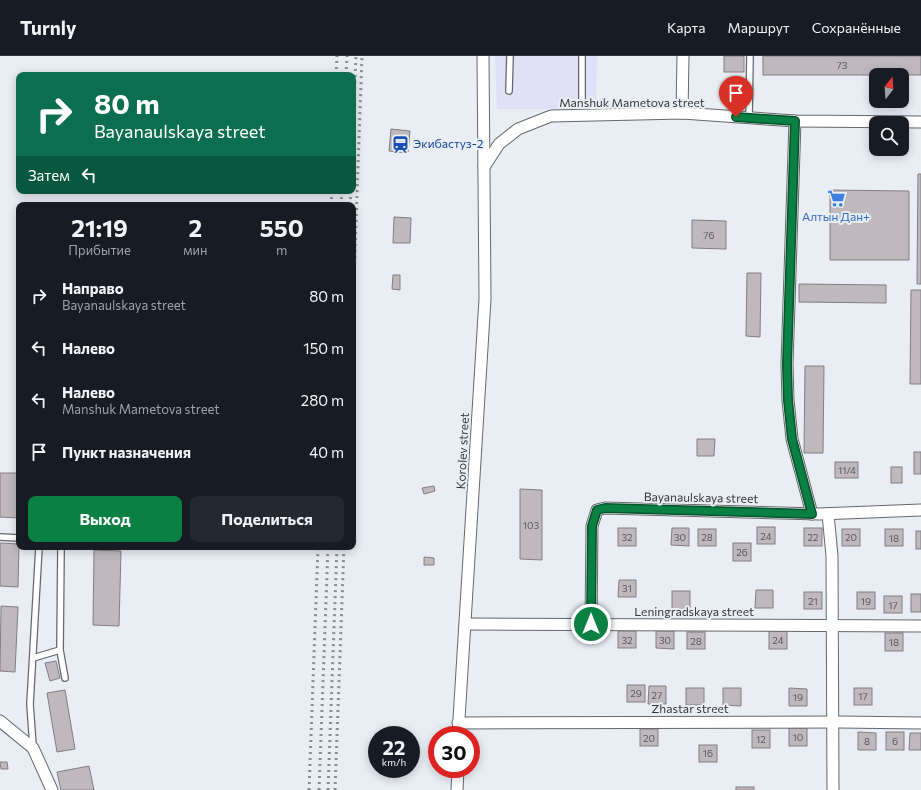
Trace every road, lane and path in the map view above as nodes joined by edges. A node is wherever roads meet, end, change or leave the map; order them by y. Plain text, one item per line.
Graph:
1 (483, 56) edge
2 (510, 56) edge
3 (582, 56) edge
4 (682, 56) edge
5 (750, 56) edge
6 (509, 91) dead end
7 (582, 99) dead end
8 (682, 113) junction
9 (749, 118) junction
10 (795, 121) junction
11 (921, 122) edge
12 (483, 168) junction
13 (921, 510) edge
14 (812, 514) junction
15 (828, 514) junction
16 (0, 537) edge
17 (16, 538) edge
18 (39, 550) edge
19 (61, 550) edge
20 (466, 624) junction
21 (591, 624) junction
22 (832, 625) junction
23 (921, 626) edge
24 (60, 650) junction
25 (33, 658) junction
26 (65, 678) dead end
27 (0, 721) edge
28 (832, 722) junction
29 (458, 723) joint
30 (921, 723) edge
31 (33, 748) junction
32 (458, 778) edge
33 (52, 790) edge
34 (457, 790) edge
35 (833, 790) edge

1 - 12 street, Korolev street
2 - 6 lane
3 - 7 lane
4 - 8 street
5 - 9 lane
8 - 9 street, Manshuk Mametova street
8 - 12 street, Manshuk Mametova street
9 - 10 street, Manshuk Mametova street
10 - 11 street, Manshuk Mametova street
10 - 14 street
12 - 20 street, Korolev street
13 - 15 street, Bayanaulskaya street
14 - 15 street, Bayanaulskaya street
14 - 21 street, Bayanaulskaya street
15 - 22 street
16 - 17 lane
18 - 25 lane
19 - 24 lane
20 - 21 street, Leningradskaya street
20 - 29 street, Korolev street
21 - 22 street, Leningradskaya street
22 - 23 street, Leningradskaya street
22 - 28 street
24 - 25 lane
24 - 26 lane
25 - 31 lane
27 - 31 street
28 - 29 street, Zhastar street
28 - 30 street, Zhastar street
28 - 35 street
31 - 33 street
32 - 34 street

